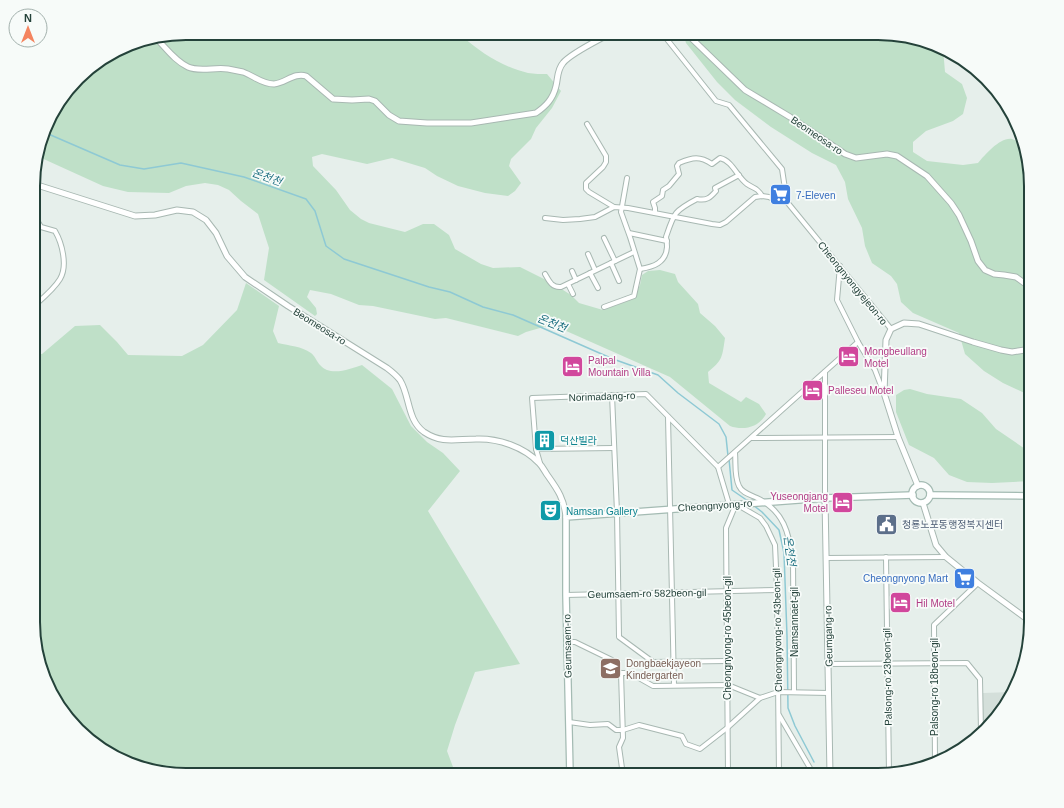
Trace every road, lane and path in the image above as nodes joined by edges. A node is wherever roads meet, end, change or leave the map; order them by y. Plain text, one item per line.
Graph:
1 (599, 40) edge
2 (668, 40) edge
3 (693, 40) edge
4 (160, 42) edge
5 (587, 124) dead end
6 (739, 175) junction
7 (626, 178) dead end
8 (40, 186) edge
9 (762, 196) junction
10 (787, 202) junction
11 (614, 207) junction
12 (621, 208) junction
13 (655, 213) junction
14 (673, 217) junction
15 (545, 218) dead end
16 (40, 225) edge
17 (629, 233) junction
18 (604, 238) dead end
19 (667, 241) junction
20 (634, 252) junction
21 (588, 254) dead end
22 (613, 262) junction
23 (840, 266) junction
24 (640, 269) junction
25 (595, 270) junction
26 (572, 271) dead end
27 (590, 273) junction
28 (545, 274) dead end
29 (576, 280) junction
30 (619, 281) dead end
31 (1024, 283) edge
32 (568, 284) junction
33 (598, 288) dead end
34 (573, 294) dead end
35 (40, 300) edge
36 (604, 307) dead end
37 (891, 329) junction
38 (858, 342) junction
39 (1024, 350) edge
40 (825, 372) junction
41 (884, 394) junction
42 (612, 395) junction
43 (668, 417) junction
44 (898, 437) junction
45 (752, 438) junction
46 (825, 438) junction
47 (614, 448) junction
48 (536, 449) junction
49 (735, 453) junction
50 (540, 464) junction
51 (718, 467) junction
52 (918, 486) junction
53 (912, 495) junction
54 (930, 495) junction
55 (1024, 496) edge
56 (825, 498) junction
57 (764, 502) junction
58 (923, 503) junction
59 (729, 504) junction
60 (736, 504) junction
61 (670, 508) junction
62 (617, 512) junction
63 (566, 517) junction
64 (886, 557) junction
65 (946, 557) junction
66 (826, 558) junction
67 (978, 583) junction
68 (777, 590) junction
69 (726, 591) junction
70 (671, 593) junction
71 (619, 594) junction
72 (566, 595) junction
73 (1024, 617) edge
74 (567, 642) junction
75 (727, 661) junction
76 (674, 662) junction
77 (934, 663) junction
78 (828, 664) junction
79 (887, 664) junction
80 (621, 673) junction
81 (674, 685) junction
82 (728, 686) junction
83 (780, 692) junction
84 (793, 692) junction
85 (829, 693) junction
86 (760, 698) junction
87 (778, 714) junction
88 (569, 722) junction
89 (981, 725) edge
90 (727, 728) junction
91 (623, 730) junction
92 (935, 757) edge
93 (570, 768) edge
94 (622, 768) edge
95 (728, 768) edge
96 (779, 768) edge
97 (810, 768) edge
98 (830, 768) edge
99 (889, 768) edge

1 - 4 street
2 - 10 street
3 - 31 street, Beomeosa-ro
5 - 11 street
6 - 9 street
6 - 13 street
6 - 14 street
7 - 12 street
8 - 50 street, Beomeosa-ro
9 - 10 street
9 - 14 street
10 - 23 street, Cheongnyongyejeon-ro
11 - 12 street
11 - 15 street
12 - 13 street
12 - 17 street
13 - 14 street
14 - 19 street
16 - 35 street
17 - 19 street
17 - 20 street
18 - 22 street
19 - 24 street
20 - 22 street
20 - 24 street
21 - 25 street
22 - 25 street
22 - 30 street
23 - 37 street, Cheongnyongyejeon-ro
23 - 38 street
24 - 36 street
25 - 27 street
26 - 29 street
27 - 29 street
27 - 33 street
28 - 32 street
29 - 32 street
32 - 34 street
37 - 39 street
37 - 41 street, Cheongnyongyejeon-ro
38 - 40 street
38 - 41 street
40 - 45 street
40 - 46 street
41 - 44 street, Cheongnyongyejeon-ro
42 - 43 street, Norimadang-ro
42 - 47 street
42 - 48 street, Norimadang-ro
43 - 51 street, Norimadang-ro
43 - 61 street
44 - 46 street
44 - 52 street, Cheongnyongyejeon-ro
45 - 46 street
45 - 49 street
46 - 56 street
47 - 48 street
47 - 62 street
48 - 50 street, Norimadang-ro
49 - 51 street
49 - 57 street, Namsannaet-gil
50 - 63 street, Beomeosa-ro
51 - 59 street, Norimadang-ro
52 - 53 main road
52 - 54 main road
53 - 56 main road, Cheongnyong-ro
53 - 58 main road
54 - 55 main road
54 - 58 main road
56 - 57 main road, Cheongnyong-ro
56 - 66 street, Geumgang-ro
57 - 60 main road, Cheongnyong-ro
57 - 84 street, Namsannaet-gil
58 - 65 street
59 - 60 main road, Cheongnyong-ro
59 - 61 main road, Cheongnyong-ro
60 - 68 street, Cheongnyong-ro 43beon-gil
60 - 69 street, Cheongnyong-ro 45beon-gil
61 - 62 main road, Cheongnyong-ro
61 - 70 street
62 - 63 main road, Cheongnyong-ro
62 - 71 street
63 - 72 main road, Geumsaem-ro
64 - 65 street
64 - 66 street
64 - 79 street, Palsong-ro 23beon-gil
65 - 67 street
66 - 78 street, Geumgang-ro
67 - 73 street
67 - 77 street, Palsong-ro 18beon-gil
68 - 69 street, Geumsaem-ro 582beon-gil
68 - 83 street, Cheongnyong-ro 43beon-gil
69 - 70 street, Geumsaem-ro 582beon-gil
69 - 75 street, Cheongnyong-ro 45beon-gil
70 - 71 street, Geumsaem-ro 582beon-gil
70 - 76 street
71 - 72 street, Geumsaem-ro 582beon-gil
71 - 76 street
72 - 74 main road, Geumsaem-ro
74 - 80 street
74 - 88 main road, Geumsaem-ro
75 - 76 street
75 - 82 street, Cheongnyong-ro 45beon-gil
76 - 81 street
77 - 79 street
77 - 89 street
77 - 92 street, Palsong-ro 18beon-gil
78 - 79 street
78 - 85 street, Geumgang-ro
79 - 99 street, Palsong-ro 23beon-gil
80 - 81 street
80 - 91 street
81 - 82 street
82 - 86 street
82 - 90 street, Cheongnyong-ro 45beon-gil
83 - 84 street
83 - 86 street
83 - 87 street, Cheongnyong-ro 43beon-gil
84 - 85 street
85 - 98 street, Geumgang-ro
86 - 90 street
87 - 96 street, Cheongnyong-ro 43beon-gil
87 - 97 street
88 - 91 street
88 - 93 main road, Geumsaem-ro
90 - 91 street
90 - 95 street, Cheongnyong-ro 45beon-gil
91 - 94 street

